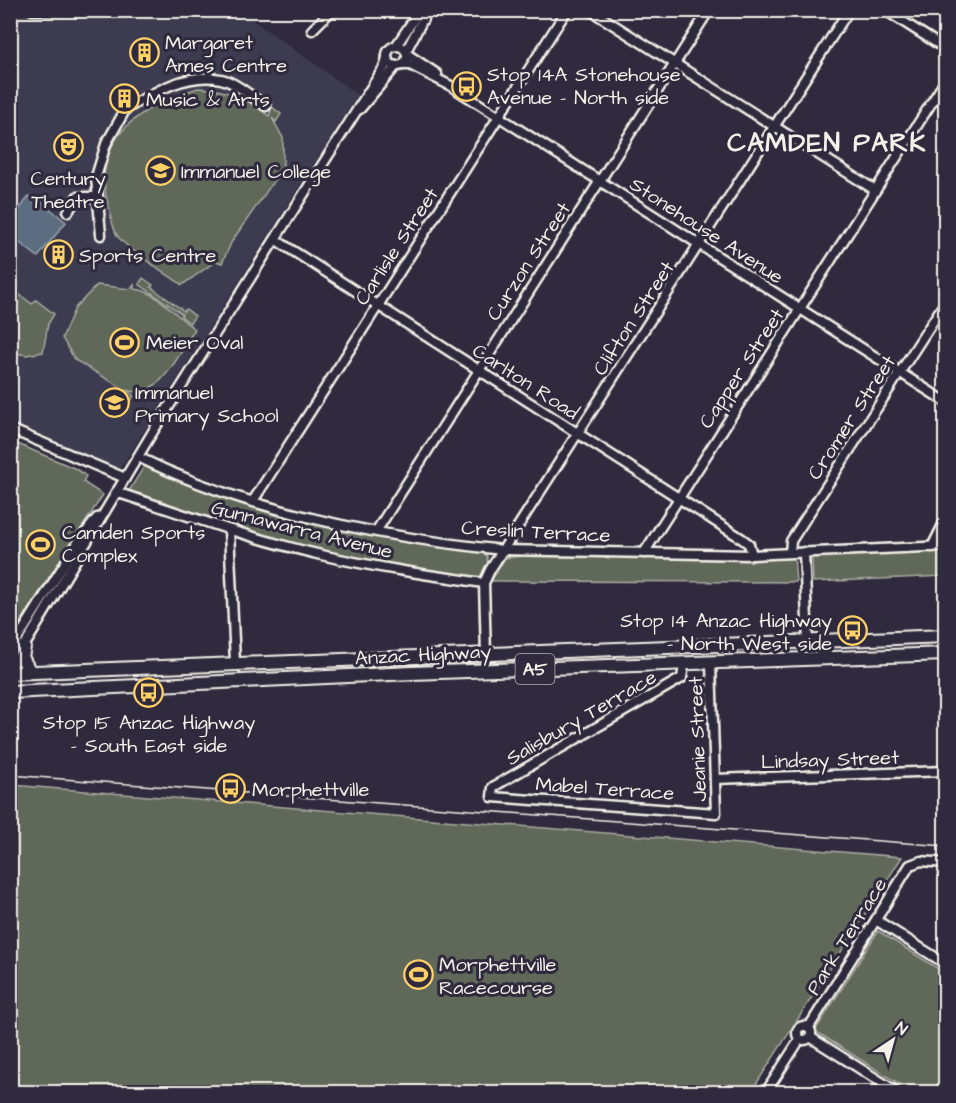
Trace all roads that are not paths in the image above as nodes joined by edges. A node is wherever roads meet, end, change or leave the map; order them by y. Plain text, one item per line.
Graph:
1 (32, 10) edge
2 (56, 10) edge
3 (332, 10) edge
4 (420, 10) edge
5 (428, 10) edge
6 (567, 10) edge
7 (590, 10) edge
8 (709, 10) edge
9 (849, 10) edge
10 (885, 10) edge
11 (312, 30) dead end
12 (396, 46) junction
13 (945, 49) edge
14 (406, 52) junction
15 (387, 57) junction
16 (675, 64) junction
17 (399, 65) junction
18 (945, 80) edge
19 (451, 86) junction
20 (266, 106) dead end
21 (358, 111) junction
22 (499, 117) junction
23 (774, 127) junction
24 (599, 181) junction
25 (875, 190) junction
26 (98, 197) junction
27 (68, 212) dead end
28 (101, 236) dead end
29 (276, 240) junction
30 (699, 245) junction
31 (945, 301) edge
32 (378, 305) junction
33 (799, 308) junction
34 (478, 370) junction
35 (899, 372) junction
36 (945, 402) edge
37 (10, 429) edge
38 (578, 434) junction
39 (138, 457) junction
40 (125, 478) junction
41 (116, 493) junction
42 (678, 497) junction
43 (253, 501) junction
44 (945, 519) edge
45 (229, 530) junction
46 (377, 530) junction
47 (945, 546) edge
48 (932, 547) junction
49 (503, 550) junction
50 (790, 552) junction
51 (804, 552) junction
52 (644, 553) junction
53 (753, 555) junction
54 (484, 583) junction
55 (945, 636) edge
56 (808, 643) junction
57 (763, 644) junction
58 (738, 645) junction
59 (24, 647) junction
60 (10, 651) edge
61 (552, 652) junction
62 (525, 653) junction
63 (945, 654) edge
64 (486, 655) junction
65 (307, 661) junction
66 (769, 661) junction
67 (269, 662) junction
68 (750, 662) junction
69 (235, 663) junction
70 (711, 664) junction
71 (684, 665) junction
72 (542, 668) junction
73 (560, 668) junction
74 (10, 671) edge
75 (30, 672) junction
76 (324, 678) junction
77 (285, 680) junction
78 (10, 692) edge
79 (945, 771) edge
80 (715, 779) junction
81 (492, 796) joint
82 (716, 813) joint
83 (945, 863) edge
84 (876, 920) junction
85 (945, 964) edge
86 (808, 1027) junction
87 (810, 1037) junction
88 (800, 1039) junction
89 (766, 1092) edge
90 (896, 1092) edge

1 - 2 street
3 - 11 street
4 - 12 street
5 - 14 street
6 - 22 street, Carlisle Street
7 - 16 street
8 - 16 street, Curzon Street
9 - 23 street, Clifton Street
10 - 13 street
12 - 14 street
12 - 15 street
14 - 17 street
14 - 19 street, Stonehouse Avenue
15 - 17 street
15 - 21 street
16 - 23 street
16 - 24 street, Curzon Street
17 - 19 street, Stonehouse Avenue
17 - 21 street
18 - 25 street, Capper Street
19 - 22 street, Stonehouse Avenue
20 - 26 street
21 - 29 street
22 - 24 street, Stonehouse Avenue
22 - 32 street, Carlisle Street
23 - 25 street
23 - 30 street, Clifton Street
24 - 30 street, Stonehouse Avenue
24 - 34 street, Curzon Street
25 - 33 street, Capper Street
26 - 27 street
26 - 28 street
29 - 32 street, Carlton Road
29 - 39 street
30 - 33 street, Stonehouse Avenue
30 - 38 street, Clifton Street
31 - 35 street, Cromer Street
32 - 34 street, Carlton Road
32 - 43 street, Carlisle Street
33 - 35 street, Stonehouse Avenue
33 - 42 street, Capper Street
34 - 38 street, Carlton Road
34 - 46 street, Curzon Street
35 - 36 street, Stonehouse Avenue
35 - 50 street, Cromer Street
37 - 40 street
38 - 42 street, Carlton Road
38 - 49 street, Clifton Street
39 - 40 street
39 - 43 street, Creslin Terrace
40 - 41 street
41 - 45 street, Gunnawarra Avenue
41 - 59 street
41 - 60 street
42 - 52 street, Capper Street
42 - 53 street, Carlton Road
43 - 46 street, Creslin Terrace
44 - 48 street
45 - 54 street, Gunnawarra Avenue
45 - 69 street
46 - 49 street, Creslin Terrace
47 - 48 street, Creslin Terrace
48 - 51 street, Creslin Terrace
49 - 52 street, Creslin Terrace
49 - 54 street, Clifton Street
50 - 51 street, Creslin Terrace
50 - 53 street, Creslin Terrace
51 - 56 street
52 - 53 street, Creslin Terrace
54 - 64 street
55 - 56 highway, Anzac Highway / A5
56 - 57 highway, Anzac Highway / A5
57 - 58 highway, Anzac Highway / A5
57 - 66 highway
58 - 61 highway, Anzac Highway / A5
58 - 68 highway
59 - 74 street
59 - 75 highway
61 - 62 highway, Anzac Highway / A5
61 - 73 highway
62 - 64 highway, Anzac Highway / A5
62 - 72 highway
63 - 66 highway, Anzac Highway / A5
64 - 65 highway, Anzac Highway / A5
65 - 67 highway, Anzac Highway / A5
65 - 76 highway
66 - 68 highway, Anzac Highway / A5
67 - 69 highway, Anzac Highway / A5
67 - 77 highway
68 - 70 highway, Anzac Highway / A5
69 - 75 highway, Anzac Highway / A5
70 - 71 highway, Anzac Highway / A5
70 - 80 street, Jeanie Street
71 - 73 highway, Anzac Highway / A5
71 - 81 street, Salisbury Terrace
72 - 73 highway, Anzac Highway / A5
72 - 76 highway, Anzac Highway / A5
74 - 75 highway, Anzac Highway / A5
76 - 77 highway, Anzac Highway / A5
77 - 78 highway, Anzac Highway / A5
79 - 80 street, Lindsay Street
80 - 82 street, Jeanie Street
81 - 82 street, Mabel Terrace
83 - 84 street, Park Terrace
84 - 85 street
84 - 86 street, Park Terrace
86 - 87 street
86 - 88 street
87 - 88 street
87 - 90 street
88 - 89 street

